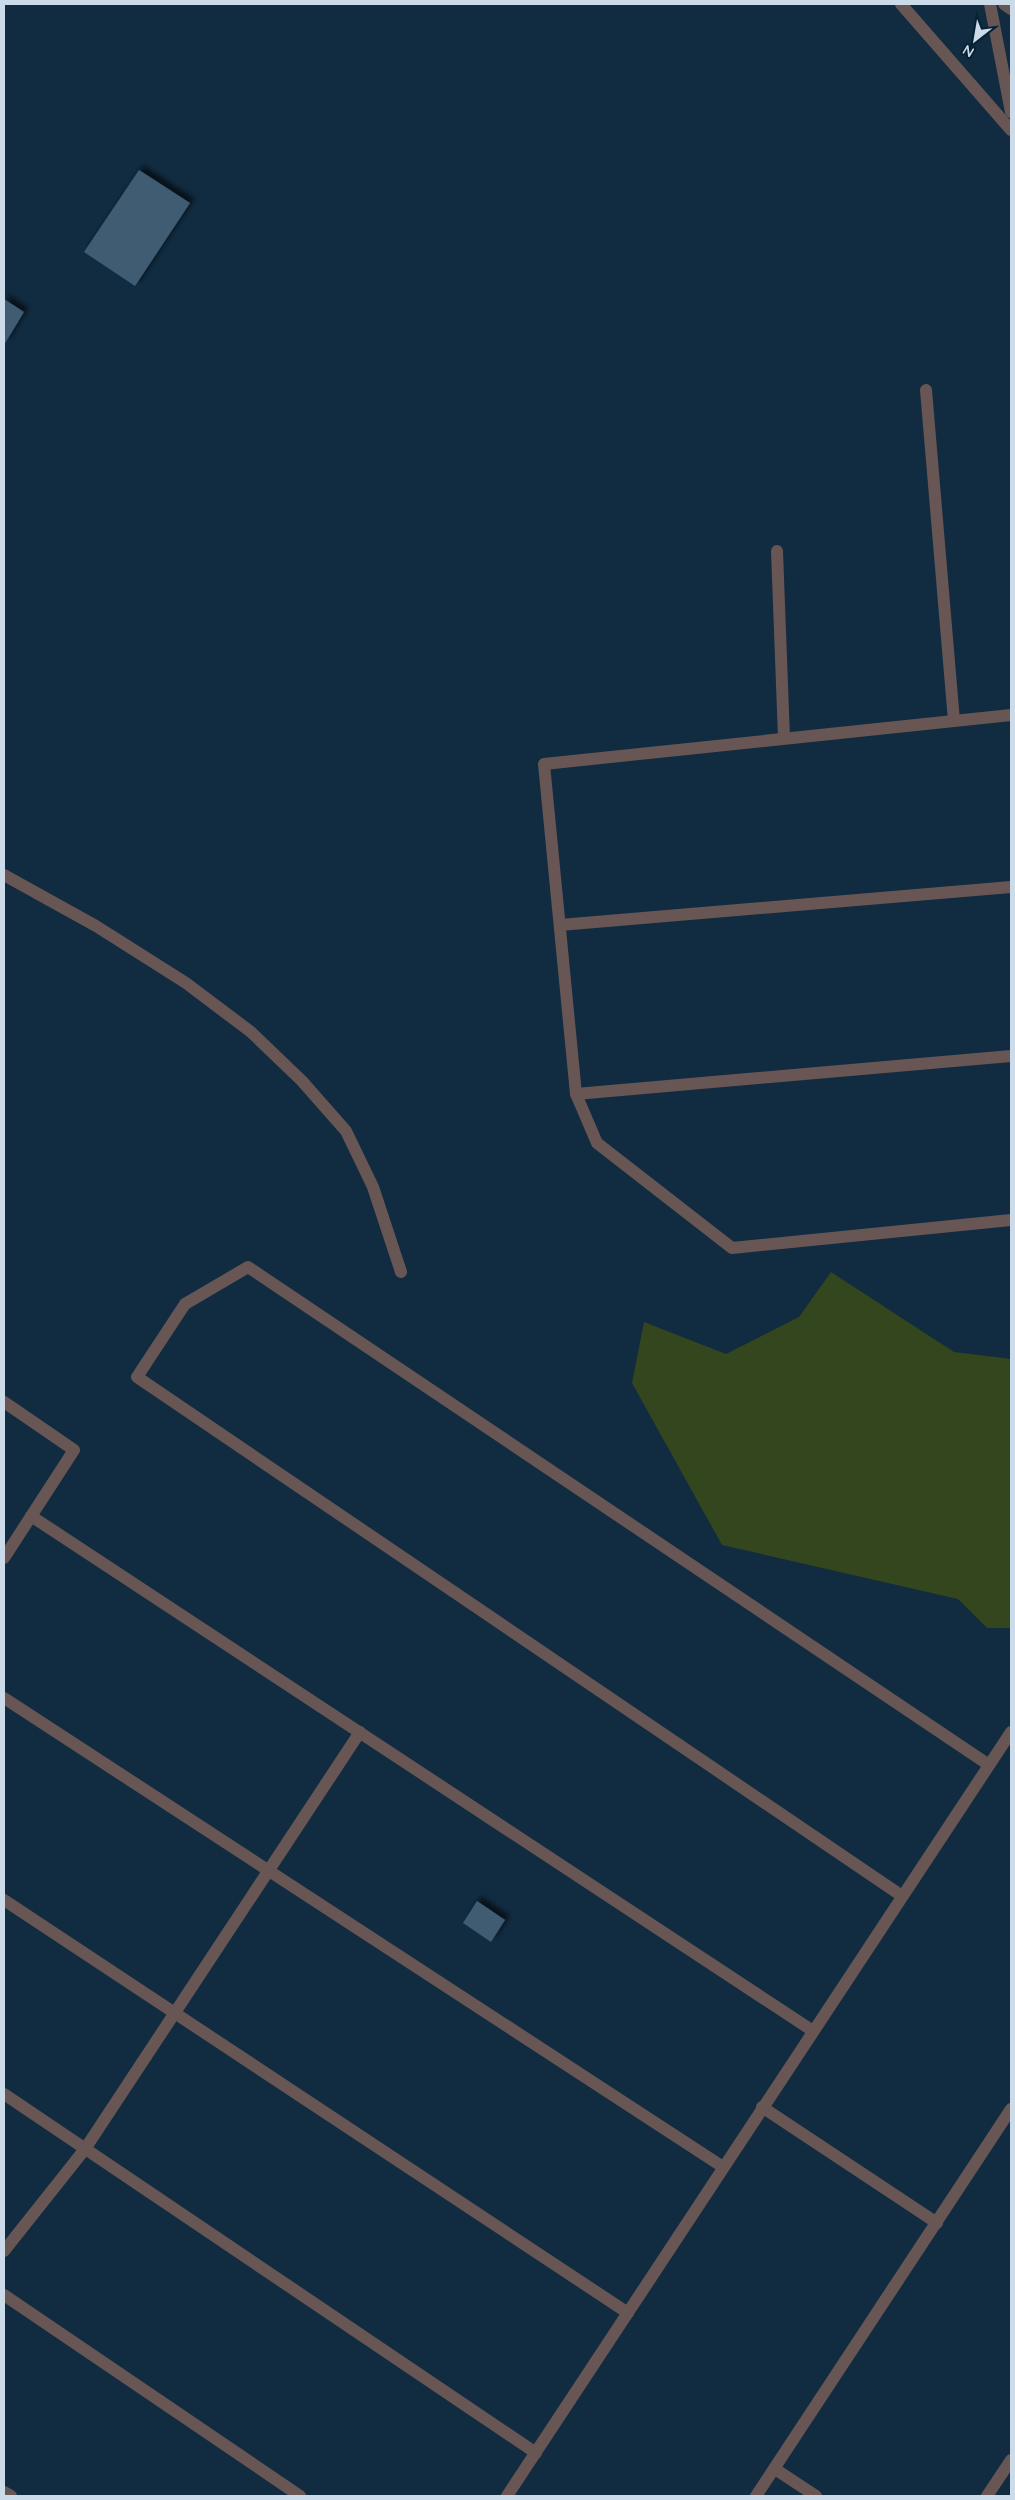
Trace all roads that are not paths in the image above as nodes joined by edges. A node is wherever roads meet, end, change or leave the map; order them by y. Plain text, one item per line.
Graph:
1 (901, 4) edge
2 (990, 4) edge
3 (1004, 4) edge
4 (1011, 9) edge
5 (1011, 112) edge
6 (1011, 130) edge
7 (926, 390) dead end
8 (777, 551) dead end
9 (1011, 715) edge
10 (954, 721) junction
11 (784, 738) junction
12 (4, 875) edge
13 (1011, 887) edge
14 (560, 925) junction
15 (1011, 1056) edge
16 (576, 1094) junction
17 (1011, 1220) edge
18 (401, 1272) dead end
19 (4, 1402) edge
20 (31, 1516) junction
21 (4, 1558) edge
22 (4, 1698) edge
23 (360, 1732) junction
24 (1011, 1732) edge
25 (989, 1765) junction
26 (270, 1871) junction
27 (902, 1896) junction
28 (4, 1900) edge
29 (175, 2014) junction
30 (813, 2031) junction
31 (4, 2094) edge
32 (762, 2108) junction
33 (1011, 2109) edge
34 (85, 2149) junction
35 (723, 2167) junction
36 (937, 2222) junction
37 (4, 2251) edge
38 (4, 2295) edge
39 (628, 2313) junction
40 (536, 2453) junction
41 (1011, 2460) edge
42 (774, 2468) junction
43 (4, 2492) edge
44 (993, 2494) edge
45 (11, 2496) edge
46 (300, 2496) edge
47 (507, 2496) edge
48 (756, 2496) edge
49 (816, 2496) edge

1 - 6 street
2 - 5 street
3 - 4 street
7 - 10 street
8 - 11 street
9 - 10 street
10 - 11 street
11 - 14 street
12 - 18 street
13 - 14 street
14 - 16 street
15 - 16 street
16 - 17 street
19 - 20 street
20 - 21 street
20 - 23 street
22 - 26 street
23 - 26 street
23 - 30 street
24 - 25 street
25 - 27 street
25 - 27 street
26 - 29 street
26 - 35 street
27 - 30 street
28 - 29 street
29 - 34 street
29 - 39 street
30 - 32 street
31 - 34 street
32 - 35 street
32 - 36 street
33 - 36 street
34 - 37 street
34 - 40 street
35 - 39 street
36 - 42 street
38 - 46 street
39 - 40 street
40 - 47 street
41 - 44 street
42 - 48 street
42 - 49 street
43 - 45 street

